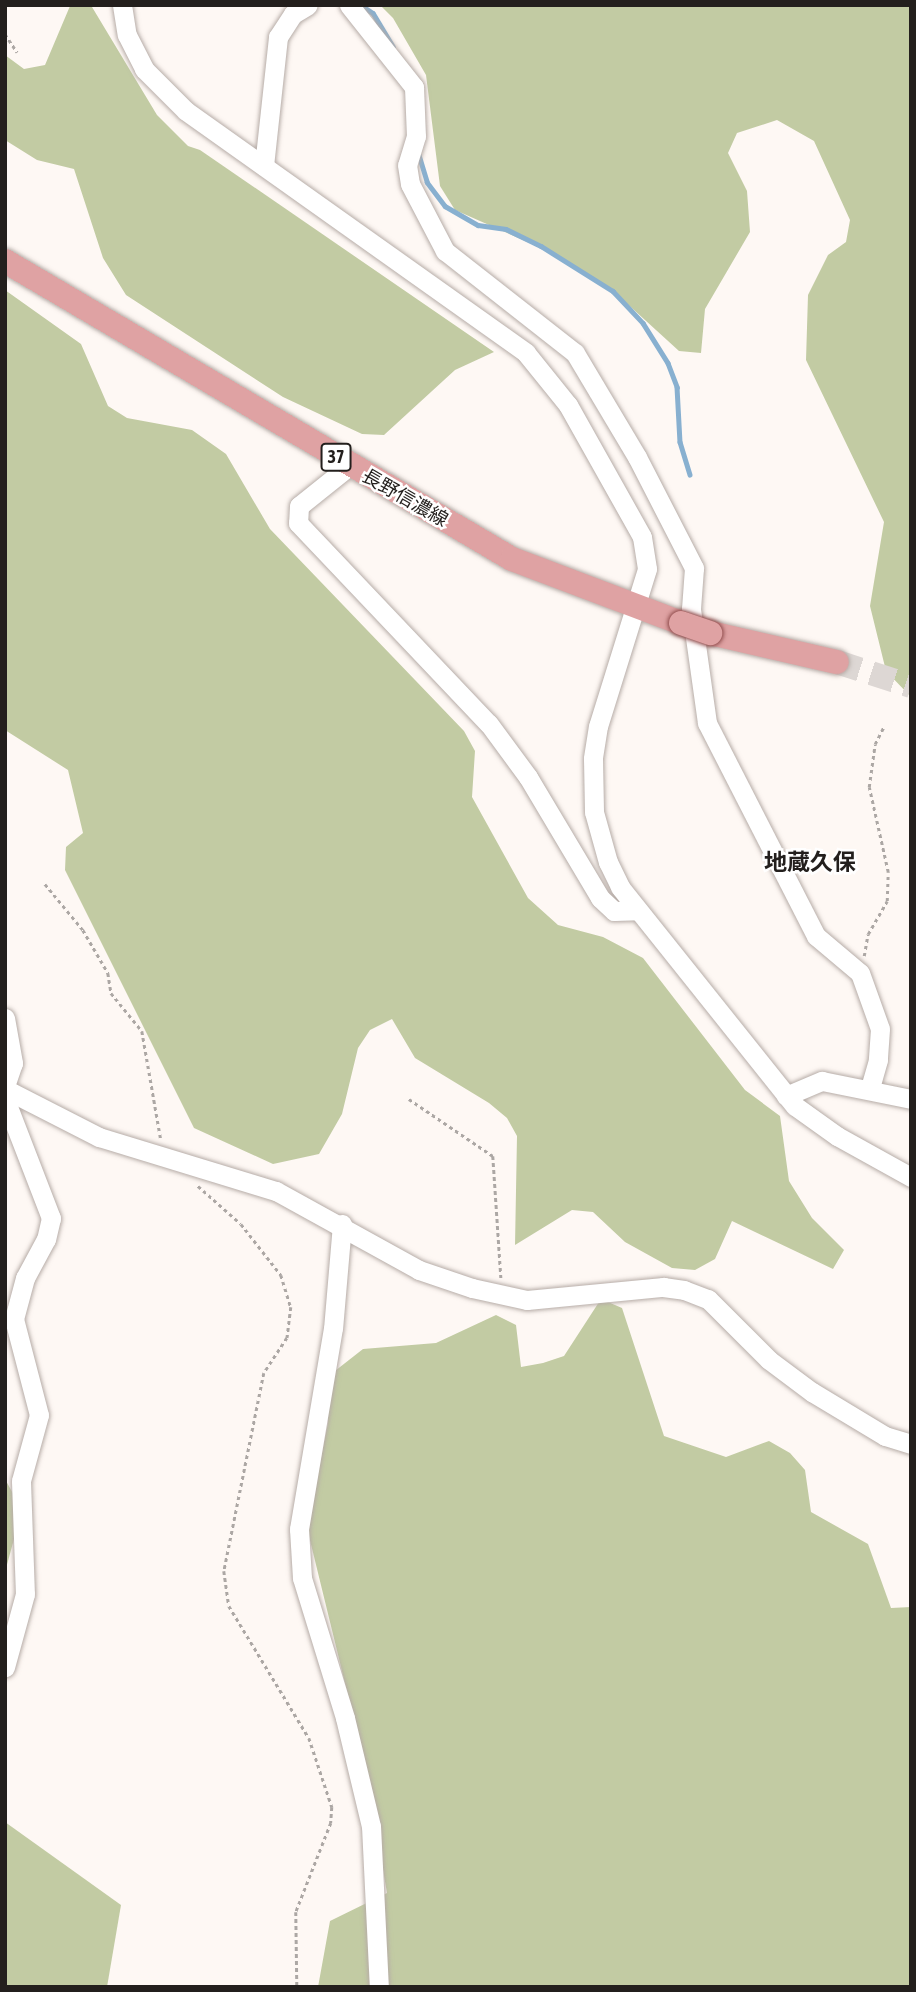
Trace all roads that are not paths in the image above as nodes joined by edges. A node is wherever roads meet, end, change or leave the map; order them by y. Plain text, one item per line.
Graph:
1 (122, 5) edge
2 (308, 5) edge
3 (349, 5) edge
4 (264, 166) junction
5 (5, 261) edge
6 (349, 466) junction
7 (635, 606) junction
8 (837, 662) tunnel mouth
9 (638, 911) junction
10 (5, 1018) edge
11 (5, 1088) edge
12 (870, 1088) junction
13 (786, 1096) junction
14 (5, 1099) edge
15 (911, 1100) edge
16 (911, 1177) edge
17 (342, 1224) junction
18 (911, 1444) edge
19 (5, 1667) edge
20 (379, 1987) edge

1 - 4 street
2 - 4 street
3 - 12 street
4 - 7 street
5 - 6 main road, 長野信濃線 / 37
6 - 7 main road, 長野信濃線 / 37
6 - 9 street
7 - 8 main road, 長野信濃線 / 37, bridge
7 - 9 street
9 - 13 street
10 - 11 street
11 - 17 street
12 - 13 street
12 - 15 street
13 - 16 street
14 - 19 street
17 - 18 street
17 - 20 street

